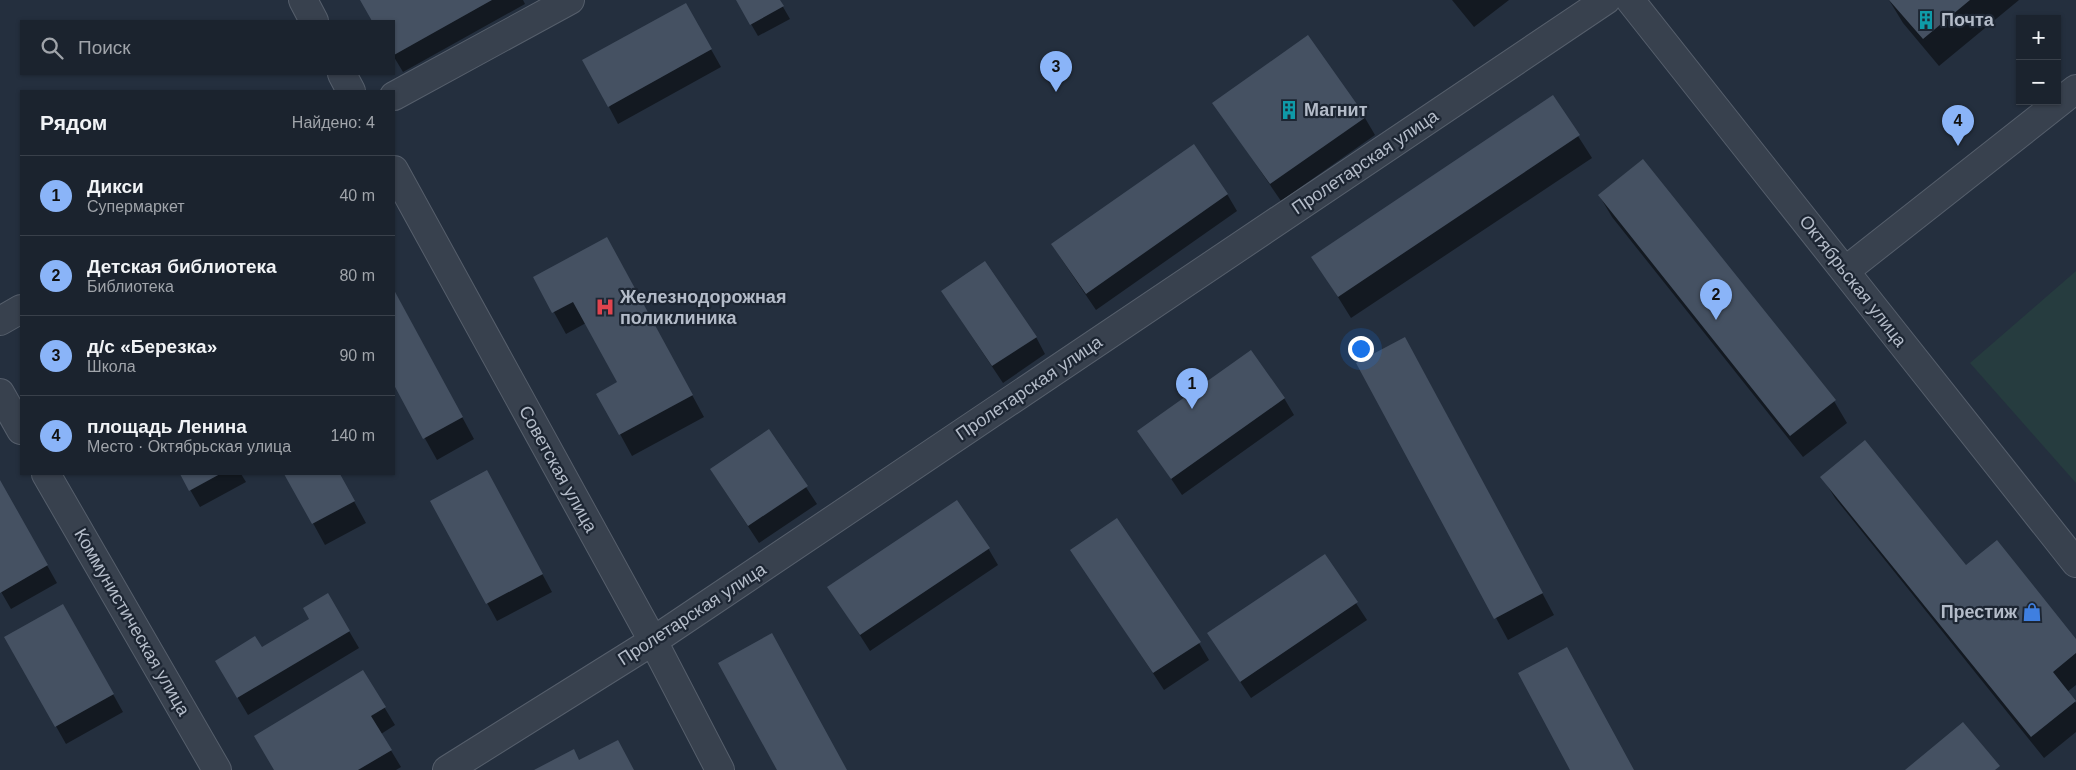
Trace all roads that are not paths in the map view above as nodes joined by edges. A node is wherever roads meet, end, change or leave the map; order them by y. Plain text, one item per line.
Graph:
1 (303, 0) edge
2 (570, 0) edge
3 (1606, 0) edge
4 (1630, 0) edge
5 (313, 20) edge
6 (343, 75) edge
7 (2076, 89) edge
8 (350, 90) edge
9 (395, 95) edge
10 (395, 172) edge
11 (1845, 271) junction
12 (20, 310) edge
13 (0, 321) edge
14 (0, 393) edge
15 (20, 428) edge
16 (47, 475) edge
17 (2076, 564) edge
18 (653, 641) junction
19 (217, 770) edge
20 (448, 770) edge
21 (720, 770) edge

1 - 5 street
2 - 9 street
3 - 18 street, Пролетарская улица
4 - 11 street, Октябрьская улица
6 - 8 street
7 - 11 street
10 - 18 street, Советская улица
11 - 17 street, Октябрьская улица
12 - 13 street
14 - 15 street
16 - 19 street, Коммунистическая улица
18 - 20 street, Пролетарская улица
18 - 21 street, Советская улица

